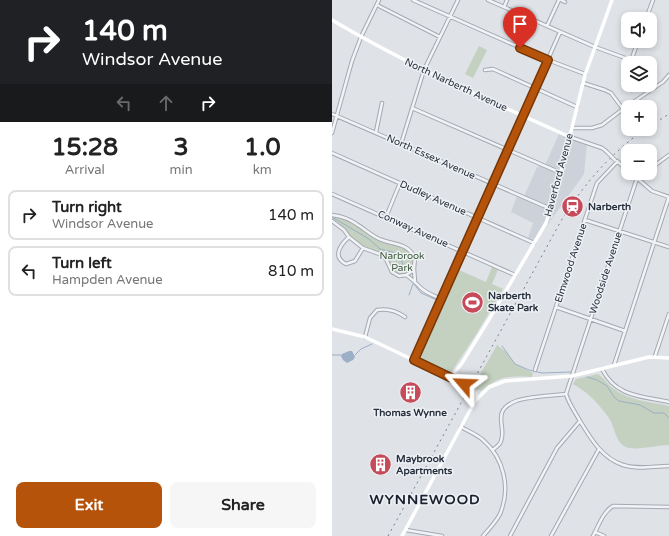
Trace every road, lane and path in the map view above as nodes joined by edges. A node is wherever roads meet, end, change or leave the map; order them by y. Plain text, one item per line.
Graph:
1 (379, 0) edge
2 (413, 0) edge
3 (458, 0) edge
4 (488, 0) edge
5 (508, 0) edge
6 (560, 0) edge
7 (612, 0) edge
8 (653, 0) edge
9 (565, 2) dead end
10 (377, 5) junction
11 (504, 7) junction
12 (649, 12) edge
13 (450, 17) junction
14 (332, 20) edge
15 (547, 26) junction
16 (560, 32) junction
17 (361, 37) junction
18 (440, 37) junction
19 (595, 47) junction
20 (621, 58) edge
21 (548, 60) junction
22 (424, 70) junction
23 (485, 70) dead end
24 (585, 75) junction
25 (669, 75) edge
26 (583, 83) junction
27 (657, 86) edge
28 (535, 88) junction
29 (648, 92) edge
30 (636, 100) edge
31 (382, 103) dead end
32 (577, 107) junction
33 (621, 107) edge
34 (412, 108) junction
35 (621, 111) edge
36 (332, 114) edge
37 (337, 115) junction
38 (523, 116) junction
39 (572, 128) junction
40 (332, 132) edge
41 (376, 132) junction
42 (570, 137) junction
43 (402, 144) junction
44 (508, 150) junction
45 (332, 153) edge
46 (669, 155) edge
47 (616, 161) junction
48 (657, 164) edge
49 (621, 165) edge
50 (561, 173) junction
51 (636, 180) edge
52 (639, 180) edge
53 (400, 183) junction
54 (492, 184) junction
55 (332, 194) edge
56 (669, 197) edge
57 (551, 209) junction
58 (332, 214) edge
59 (386, 217) junction
60 (478, 217) junction
61 (585, 220) junction
62 (332, 221) edge
63 (620, 231) junction
64 (349, 237) junction
65 (534, 242) junction
66 (655, 243) junction
67 (669, 247) edge
68 (363, 248) junction
69 (463, 252) junction
70 (414, 269) junction
71 (406, 275) junction
72 (515, 275) junction
73 (415, 281) junction
74 (441, 298) junction
75 (556, 307) junction
76 (669, 314) edge
77 (405, 317) dead end
78 (591, 319) junction
79 (332, 329) edge
80 (625, 331) junction
81 (365, 337) junction
82 (655, 356) junction
83 (669, 358) edge
84 (414, 360) junction
85 (614, 366) junction
86 (602, 369) junction
87 (535, 370) dead end
88 (572, 376) junction
89 (451, 377) junction
90 (464, 384) tunnel mouth
91 (483, 393) junction
92 (566, 394) junction
93 (475, 401) junction
94 (669, 402) edge
95 (580, 421) junction
96 (461, 427) junction
97 (599, 449) junction
98 (493, 450) junction
99 (669, 466) edge
100 (669, 507) edge
101 (406, 530) junction
102 (595, 532) junction
103 (402, 536) edge
104 (442, 536) edge
105 (483, 536) edge
106 (510, 536) edge
107 (551, 536) edge
108 (593, 536) edge
109 (604, 536) edge

1 - 10 street
2 - 13 street
3 - 13 street
4 - 11 street
5 - 11 street
6 - 9 street
6 - 15 street
7 - 19 street, Haverford Avenue
8 - 12 street
10 - 17 street
10 - 18 street
11 - 15 street
13 - 18 street
13 - 21 street
14 - 17 street, North Narberth Avenue
15 - 16 street
16 - 19 street
16 - 21 street
17 - 22 street, North Narberth Avenue
17 - 37 street
18 - 22 street
19 - 20 street
19 - 24 street, Haverford Avenue
21 - 24 street
21 - 28 street
22 - 34 street
22 - 38 street, North Narberth Avenue
23 - 28 street
24 - 26 street, Haverford Avenue
25 - 27 street
26 - 32 street, Haverford Avenue
26 - 33 street
28 - 32 street
28 - 38 street
29 - 30 street
31 - 41 street
32 - 39 street, Haverford Avenue
34 - 43 street
34 - 44 street
35 - 39 street
36 - 37 street, North Essex Avenue
37 - 40 street
37 - 41 street, North Essex Avenue
38 - 42 street, North Narberth Avenue
38 - 44 street
39 - 42 street, Haverford Avenue
41 - 43 street, North Essex Avenue
42 - 47 street, North Narberth Avenue, bridge
42 - 50 street, Haverford Avenue
43 - 54 street, North Essex Avenue
44 - 50 street
44 - 54 street
45 - 53 street, Dudley Avenue
46 - 48 street
47 - 49 street
47 - 61 street, Elmwood Avenue
50 - 57 street, Haverford Avenue
51 - 63 street, Woodside Avenue
52 - 56 street
53 - 59 street
53 - 60 street, Dudley Avenue
54 - 57 street, North Essex Avenue
54 - 60 street
55 - 59 street, Conway Avenue
56 - 66 street
57 - 65 street, Haverford Avenue
58 - 70 street
59 - 69 street, Conway Avenue
60 - 65 street, Dudley Avenue
60 - 69 street
61 - 63 street
61 - 75 street, Elmwood Avenue
62 - 64 street
63 - 66 street
63 - 78 street, Woodside Avenue
64 - 68 street
64 - 68 street
65 - 72 street, Haverford Avenue
66 - 67 street
66 - 80 street
68 - 71 street
69 - 72 street, Conway Avenue
69 - 74 street
70 - 71 street
70 - 73 street
71 - 73 street
72 - 89 street, Haverford Avenue
73 - 74 street
74 - 84 street
75 - 78 street
75 - 87 street, Elmwood Avenue
76 - 82 street
77 - 81 street
78 - 80 street
78 - 88 street, Woodside Avenue
79 - 81 street
80 - 85 street
81 - 84 street
82 - 83 street
82 - 85 street
84 - 89 street
85 - 86 street
86 - 88 street
86 - 94 street
88 - 91 street
88 - 92 street, Woodside Avenue
89 - 90 street
91 - 93 street
91 - 93 street
92 - 95 street
92 - 98 street
93 - 96 street
95 - 97 street
95 - 106 street
96 - 98 street
96 - 101 street
97 - 99 street
97 - 107 street
98 - 105 street
100 - 102 street
101 - 103 street
101 - 104 street
102 - 108 street
102 - 109 street

